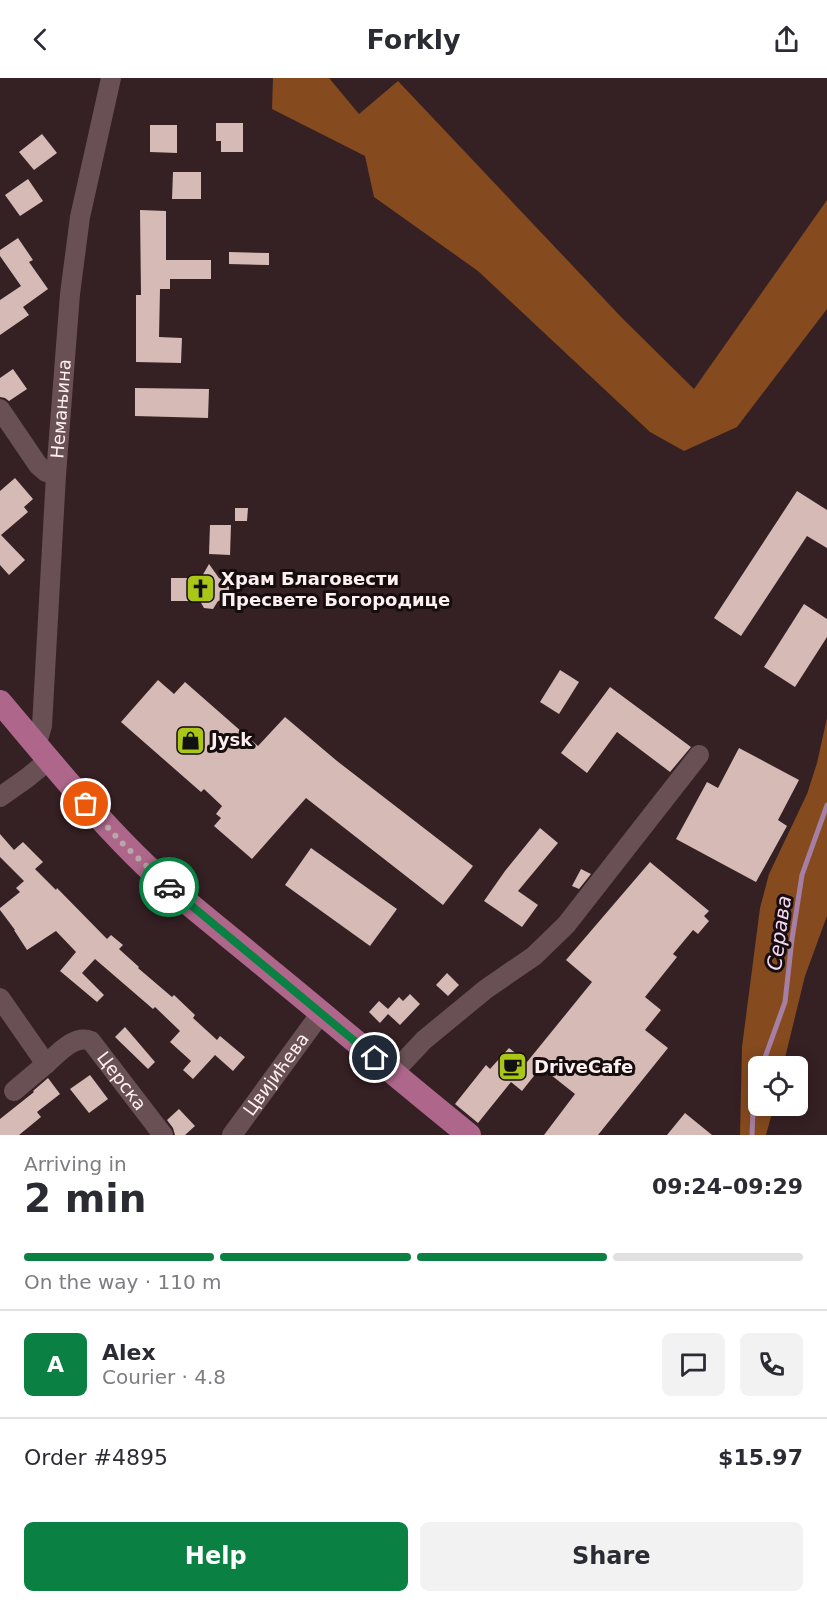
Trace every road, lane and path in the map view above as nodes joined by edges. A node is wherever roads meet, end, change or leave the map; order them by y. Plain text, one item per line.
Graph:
1 (111, 78) edge
2 (0, 409) edge
3 (56, 475) junction
4 (0, 702) edge
5 (41, 751) junction
6 (699, 755) dead end
7 (0, 797) edge
8 (0, 998) edge
9 (321, 1013) junction
10 (46, 1064) junction
11 (393, 1073) junction
12 (14, 1091) dead end
13 (163, 1135) edge
14 (232, 1135) edge
15 (469, 1135) edge

1 - 3 street, Немањина
2 - 3 street
3 - 5 street, Немањина
4 - 5 main road
5 - 7 street
5 - 9 main road
6 - 11 street
8 - 10 street
9 - 11 main road
9 - 14 street, Цвијићева
10 - 12 street, Церска
10 - 13 street, Церска
11 - 15 main road

